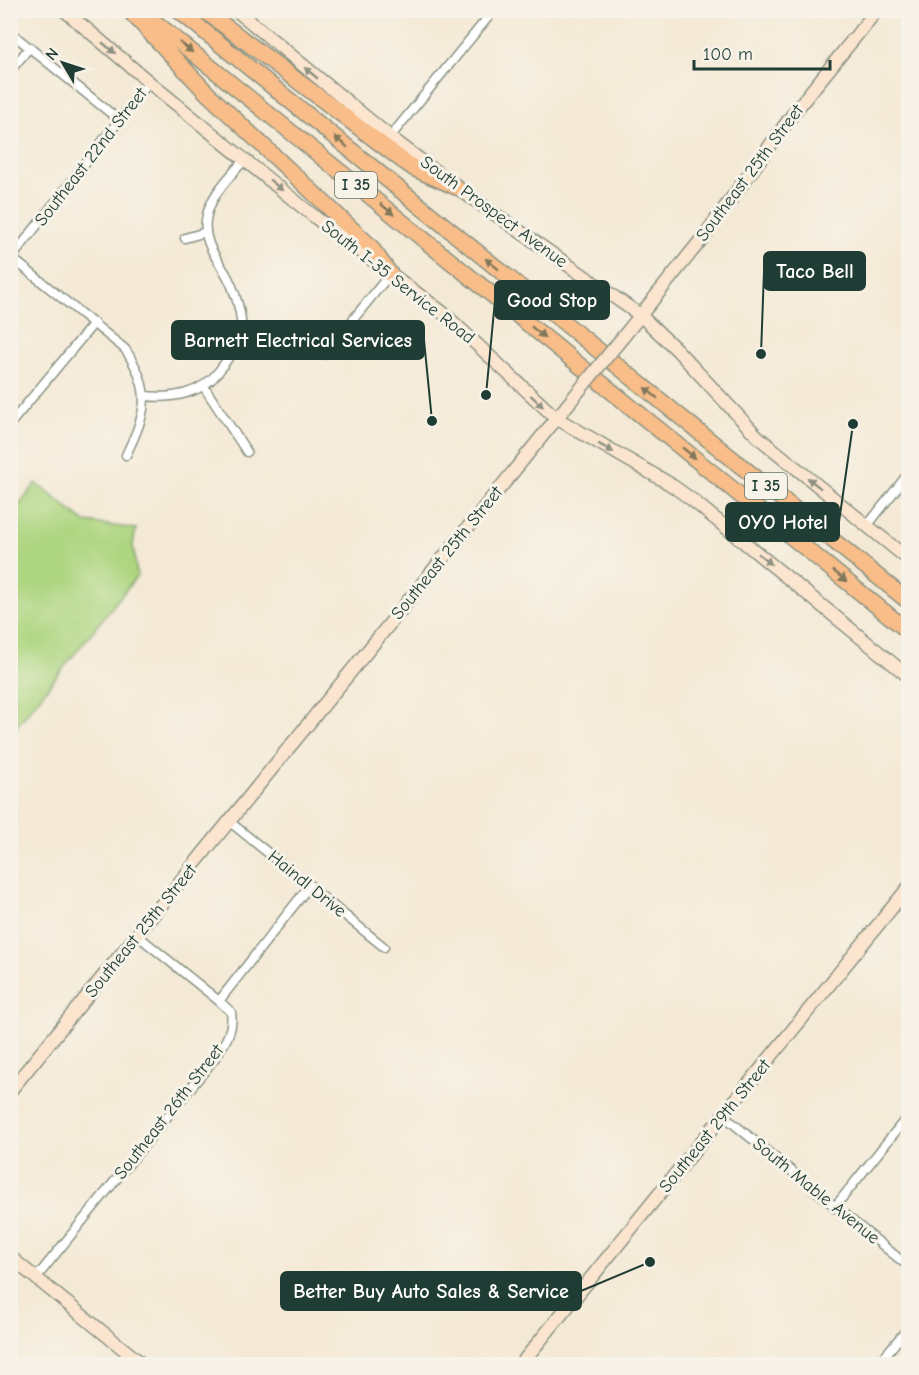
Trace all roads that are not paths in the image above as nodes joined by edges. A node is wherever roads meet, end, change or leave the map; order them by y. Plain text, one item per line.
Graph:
1 (64, 10) edge
2 (129, 10) edge
3 (140, 10) edge
4 (178, 10) edge
5 (204, 10) edge
6 (236, 10) edge
7 (494, 10) edge
8 (877, 10) edge
9 (10, 32) edge
10 (30, 47) junction
11 (10, 71) edge
12 (149, 82) junction
13 (119, 120) junction
14 (390, 137) junction
15 (245, 159) junction
16 (456, 187) junction
17 (206, 232) junction
18 (185, 238) dead end
19 (11, 259) edge
20 (390, 274) junction
21 (640, 315) junction
22 (94, 324) junction
23 (242, 333) junction
24 (204, 387) junction
25 (146, 396) junction
26 (556, 418) junction
27 (10, 424) edge
28 (247, 452) dead end
29 (126, 455) dead end
30 (909, 474) edge
31 (867, 526) junction
32 (909, 559) edge
33 (909, 601) edge
34 (909, 631) edge
35 (909, 676) edge
36 (230, 822) junction
37 (310, 885) junction
38 (909, 888) edge
39 (904, 901) edge
40 (137, 935) junction
41 (384, 946) dead end
42 (219, 1001) junction
43 (10, 1091) edge
44 (724, 1116) junction
45 (909, 1116) edge
46 (834, 1208) junction
47 (10, 1257) edge
48 (909, 1266) edge
49 (36, 1278) junction
50 (909, 1329) edge
51 (128, 1354) junction
52 (120, 1365) edge
53 (142, 1365) edge
54 (521, 1365) edge
55 (878, 1365) edge

1 -> 12 main road, South I-35 Service Road
2 - 20 highway
3 -> 34 highway, I 35
33 -> 4 highway, I 35
5 - 16 highway
14 -> 6 main road, South Prospect Avenue
7 - 14 street
8 - 21 main road, Southeast 25th Street
9 - 10 street
10 - 11 street
10 - 13 street
12 - 13 street, Southeast 22nd Street
12 - 15 main road, South I-35 Service Road
13 - 19 street, Southeast 22nd Street
14 - 16 main road, South Prospect Avenue
15 - 17 street
15 -> 20 main road, South I-35 Service Road
16 - 21 main road, South Prospect Avenue
17 - 18 street
17 - 23 street
19 - 22 street
20 - 23 street
20 -> 26 main road, South I-35 Service Road
21 - 26 main road, Southeast 25th Street, bridge
31 -> 21 main road, South Prospect Avenue
22 - 25 street
22 - 27 street
23 - 24 street
24 - 25 street
24 - 28 street
25 - 29 street
26 -> 35 main road, South I-35 Service Road
26 - 36 main road, Southeast 25th Street
30 - 31 street
31 - 32 main road, South Prospect Avenue
36 - 37 street, Haindl Drive
36 - 40 main road, Southeast 25th Street
37 - 41 street, Haindl Drive
37 - 42 street
38 - 39 main road, Southeast 29th Street
39 - 44 main road, Southeast 29th Street
40 - 42 street
40 - 43 main road, Southeast 25th Street
42 - 49 street, Southeast 26th Street
44 - 46 street, South Mable Avenue
44 - 54 main road, Southeast 29th Street
45 - 46 street
46 - 48 street, South Mable Avenue
47 - 49 main road
49 - 51 main road
50 - 55 street
51 - 52 street
51 - 53 main road

